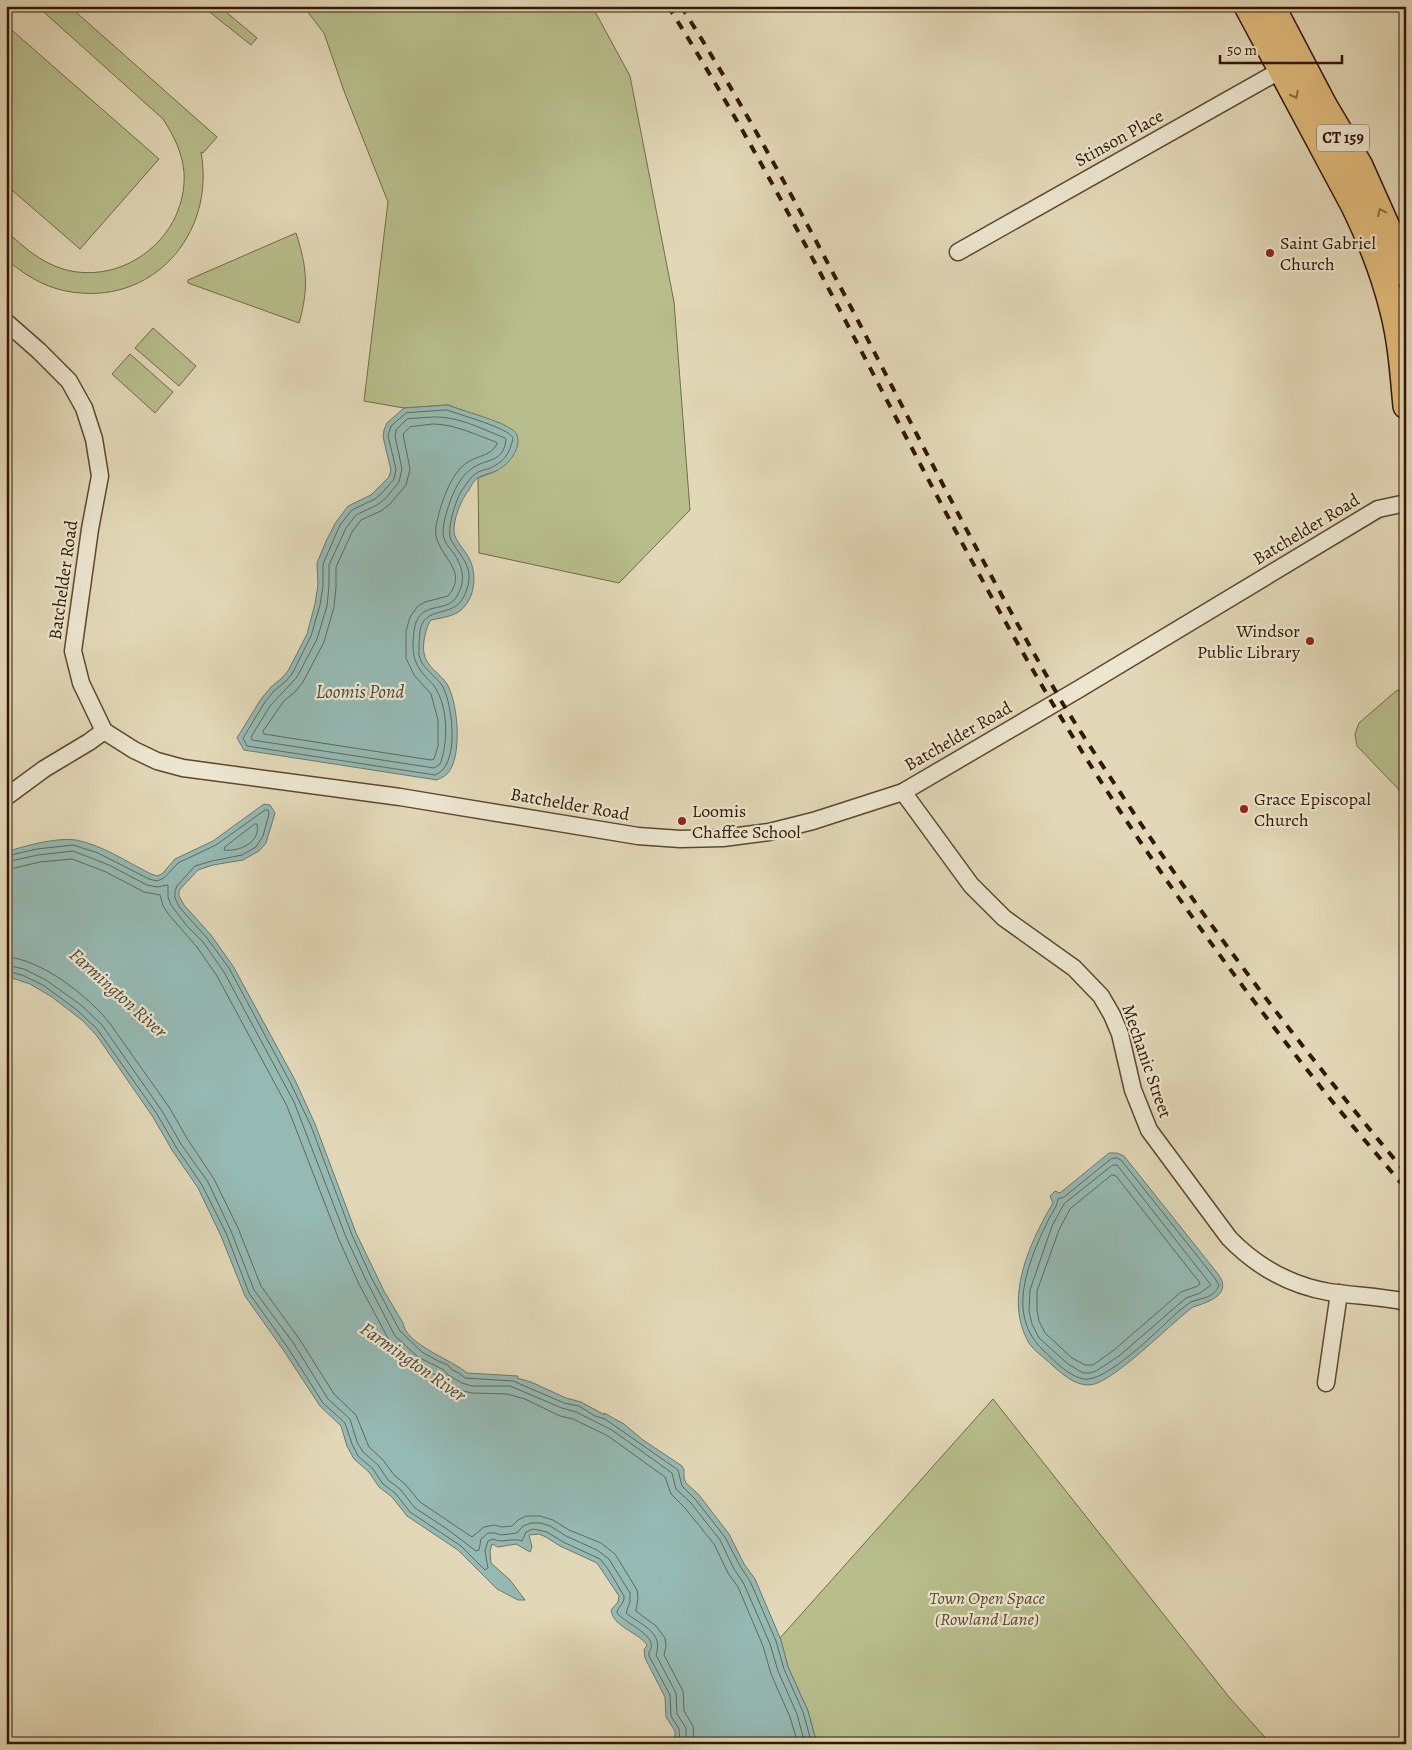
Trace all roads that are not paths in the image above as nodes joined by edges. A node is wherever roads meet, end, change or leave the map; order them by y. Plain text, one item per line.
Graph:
1 (1247, 6) edge
2 (1272, 6) edge
3 (1291, 65) junction
4 (1393, 251) edge
5 (958, 252) dead end
6 (1406, 274) edge
7 (6, 322) edge
8 (1406, 406) edge
9 (1406, 504) edge
10 (104, 731) junction
11 (903, 792) junction
12 (6, 797) edge
13 (1339, 1293) junction
14 (1406, 1302) edge
15 (1326, 1383) dead end

1 - 3 main road, CT 159
2 - 3 main road, CT 159
3 - 4 main road, CT 159
3 - 5 street, Stinson Place
4 - 6 main road, CT 159
4 - 8 main road, CT 159
7 - 10 street, Batchelder Road
9 - 11 street, Batchelder Road
10 - 11 street, Batchelder Road
10 - 12 street
11 - 13 street, Mechanic Street
13 - 14 street, Mechanic Street
13 - 15 street

